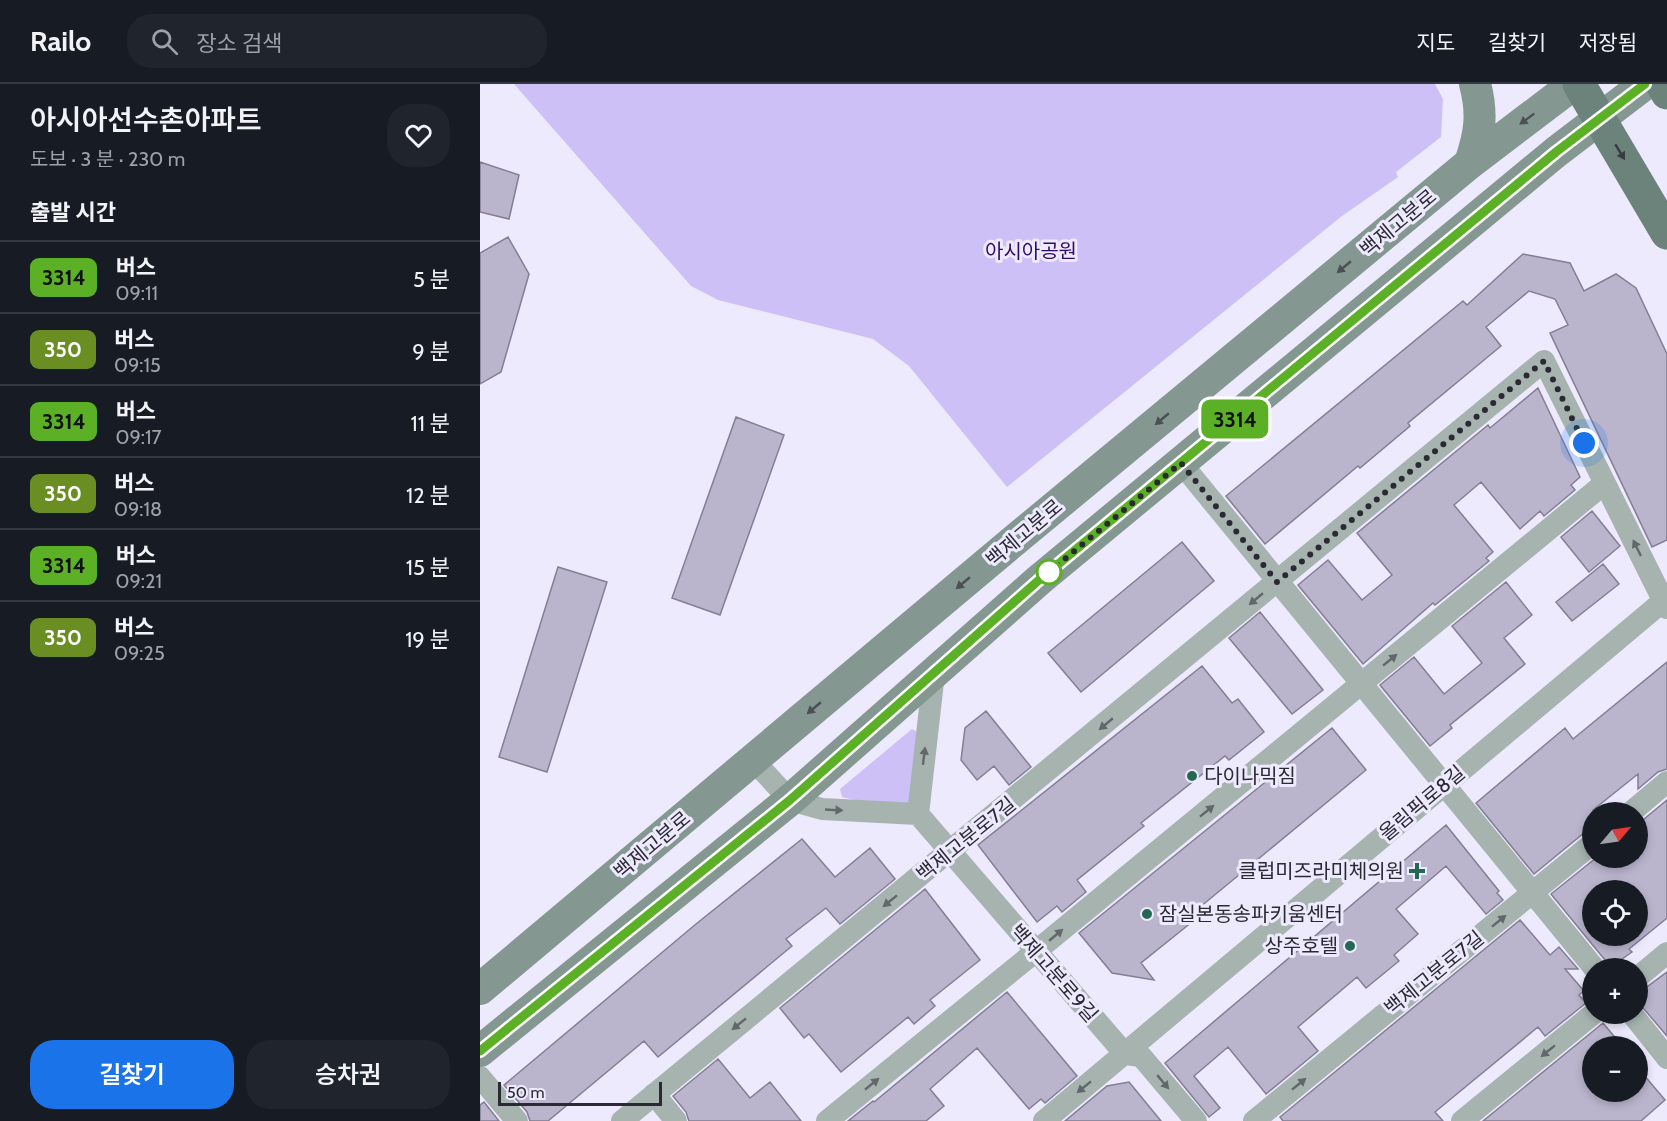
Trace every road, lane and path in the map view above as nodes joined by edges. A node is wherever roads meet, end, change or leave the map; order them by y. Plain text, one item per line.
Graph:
1 (1475, 84) edge
2 (1574, 84) edge
3 (1579, 84) edge
4 (1645, 84) edge
5 (1662, 84) edge
6 (1667, 93) edge
7 (1601, 120) junction
8 (1470, 163) junction
9 (1667, 233) edge
10 (1544, 361) joint
11 (1181, 463) junction
12 (1605, 483) junction
13 (1277, 582) junction
14 (1666, 602) edge
15 (934, 674) junction
16 (1361, 684) junction
17 (753, 760) junction
18 (1667, 782) edge
19 (1443, 784) junction
20 (790, 800) junction
21 (1643, 802) edge
22 (918, 814) junction
23 (950, 852) junction
24 (1582, 852) edge
25 (1532, 894) junction
26 (1035, 952) junction
27 (1667, 953) edge
28 (1586, 958) edge
29 (1648, 969) edge
30 (480, 989) edge
31 (1582, 1023) edge
32 (1640, 1024) edge
33 (480, 1051) edge
34 (1125, 1054) junction
35 (1667, 1058) edge
36 (480, 1077) edge
37 (654, 1094) junction
38 (518, 1121) edge
39 (622, 1121) edge
40 (676, 1121) edge
41 (827, 1121) edge
42 (1044, 1121) edge
43 (1196, 1121) edge
44 (1254, 1121) edge
45 (1462, 1121) edge

1 - 8 main road
2 -> 8 main road, 백제고분로
3 - 7 main road
4 - 7 main road
5 - 6 main road
7 -> 9 main road
7 - 11 main road
8 -> 17 main road, 백제고분로
10 - 12 street, 올림픽로8길
10 - 13 street, 백제고분로7길
11 - 13 street
11 - 15 main road
14 -> 12 street, 올림픽로8길
16 -> 12 street
13 - 16 street
13 -> 23 street, 백제고분로7길
14 - 19 street, 올림픽로8길
15 - 20 main road
22 -> 15 street
16 - 19 street
26 -> 16 street
17 - 20 street
17 - 30 main road, 백제고분로
18 - 21 street
19 - 25 street
19 - 34 street, 올림픽로8길
20 -> 22 street
20 - 33 main road
22 - 23 street, 백제고분로9길
23 - 26 street, 백제고분로9길
23 -> 37 street, 백제고분로7길
24 - 25 street, 백제고분로7길
25 - 28 street
44 -> 25 street, 백제고분로7길
26 - 34 street, 백제고분로9길
41 -> 26 street
27 - 29 street
31 -> 45 street
32 - 35 street
34 -> 42 street, 올림픽로8길
34 -> 43 street, 백제고분로9길
36 - 38 street
37 - 39 street, 백제고분로7길
37 - 40 street

